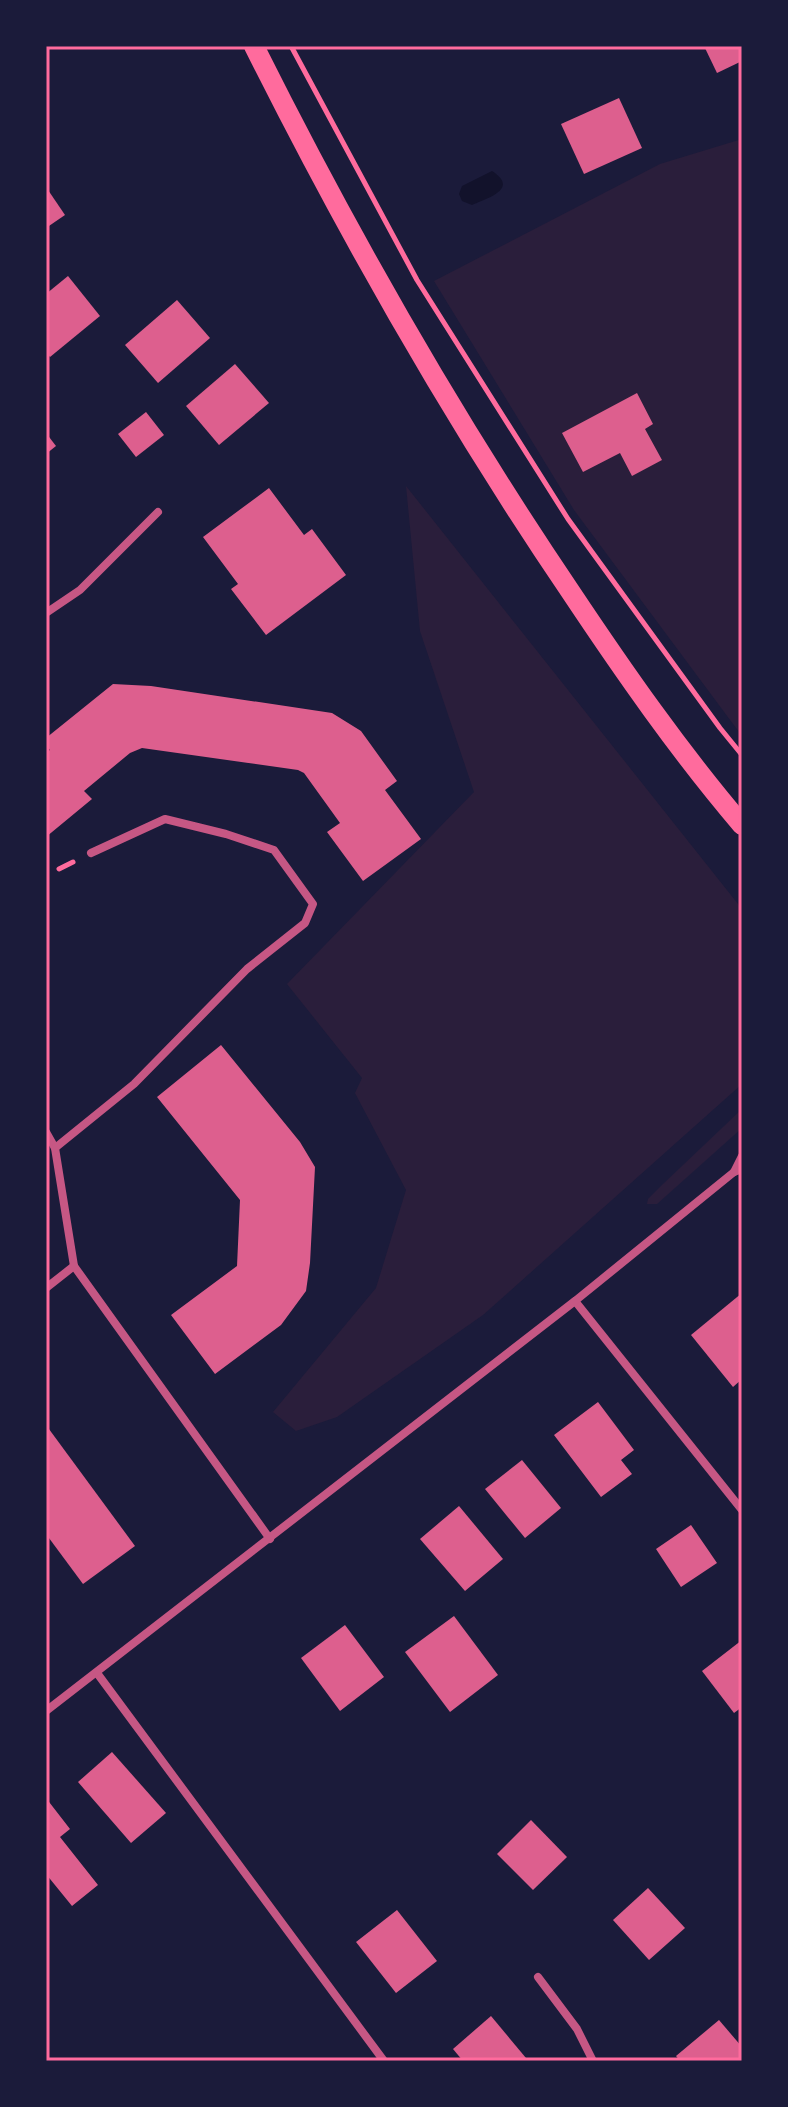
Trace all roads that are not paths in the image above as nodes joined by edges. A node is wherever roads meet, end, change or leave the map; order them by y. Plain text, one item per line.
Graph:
1 (254, 46) edge
2 (158, 512) dead end
3 (46, 613) edge
4 (742, 825) edge
5 (91, 853) dead end
6 (46, 1132) edge
7 (55, 1148) junction
8 (742, 1156) edge
9 (738, 1171) edge
10 (74, 1266) junction
11 (46, 1288) edge
12 (575, 1301) junction
13 (742, 1510) edge
14 (270, 1539) junction
15 (97, 1673) junction
16 (46, 1711) edge
17 (538, 1977) dead end
18 (384, 2061) edge
19 (593, 2061) edge

1 - 4 main road
2 - 3 street
5 - 7 street
6 - 7 street
7 - 10 street
8 - 9 street
9 - 12 street
10 - 11 street
10 - 14 street
12 - 13 street
12 - 14 street
14 - 15 street
15 - 16 street
15 - 18 street
17 - 19 street

